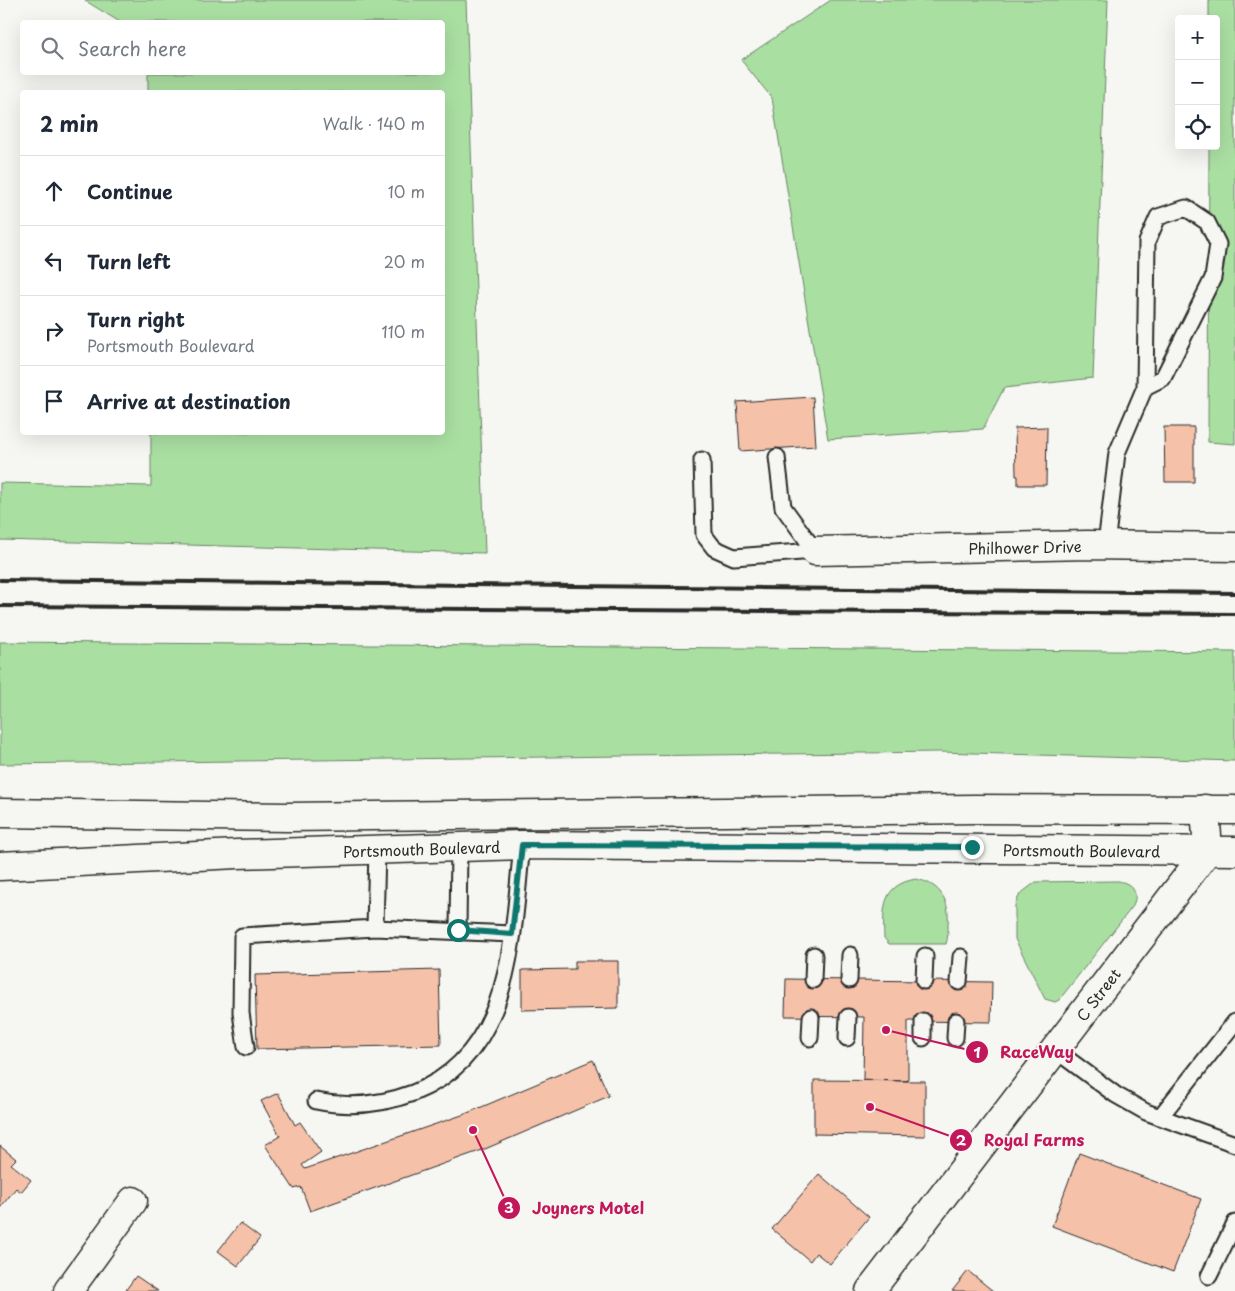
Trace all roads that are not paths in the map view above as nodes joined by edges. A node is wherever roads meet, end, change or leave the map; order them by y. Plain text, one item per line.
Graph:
1 (1145, 387) junction
2 (777, 457) dead end
3 (702, 460) dead end
4 (1106, 545) junction
5 (1235, 547) edge
6 (815, 551) junction
7 (1205, 809) junction
8 (1235, 810) edge
9 (0, 813) edge
10 (522, 845) junction
11 (459, 847) junction
12 (377, 850) junction
13 (1208, 850) junction
14 (1235, 851) edge
15 (0, 866) edge
16 (375, 928) junction
17 (458, 930) junction
18 (512, 934) junction
19 (814, 955) dead end
20 (850, 955) dead end
21 (925, 956) dead end
22 (961, 957) dead end
23 (813, 980) dead end
24 (849, 980) dead end
25 (924, 981) dead end
26 (960, 982) dead end
27 (811, 1016) dead end
28 (848, 1017) dead end
29 (923, 1021) dead end
30 (956, 1021) dead end
31 (1235, 1022) edge
32 (810, 1038) dead end
33 (847, 1038) dead end
34 (923, 1038) dead end
35 (955, 1038) dead end
36 (246, 1047) dead end
37 (1054, 1049) junction
38 (316, 1101) dead end
39 (1160, 1118) junction
40 (1235, 1144) edge
41 (133, 1201) dead end
42 (1235, 1223) edge
43 (1209, 1276) dead end
44 (68, 1291) edge
45 (870, 1291) edge

1 - 1 lane
1 - 4 lane
2 - 6 lane
3 - 6 lane
4 - 5 main road, Philhower Drive
4 - 6 main road, Philhower Drive
7 - 8 main road, Portsmouth Boulevard
7 - 9 main road, Portsmouth Boulevard
7 - 13 main road
10 - 11 main road, Portsmouth Boulevard
10 - 13 main road, Portsmouth Boulevard
10 - 18 lane
11 - 12 main road, Portsmouth Boulevard
11 - 17 lane
12 - 15 main road, Portsmouth Boulevard
12 - 16 lane
13 - 14 main road, Portsmouth Boulevard
13 - 37 main road, C Street
16 - 17 lane
16 - 36 lane
17 - 18 lane
18 - 38 lane
19 - 23 lane
20 - 24 lane
21 - 25 lane
22 - 26 lane
27 - 32 lane
28 - 33 lane
29 - 34 lane
30 - 35 lane
31 - 39 lane
37 - 39 lane
37 - 45 main road, C Street
39 - 40 lane
41 - 44 main road
42 - 43 lane

